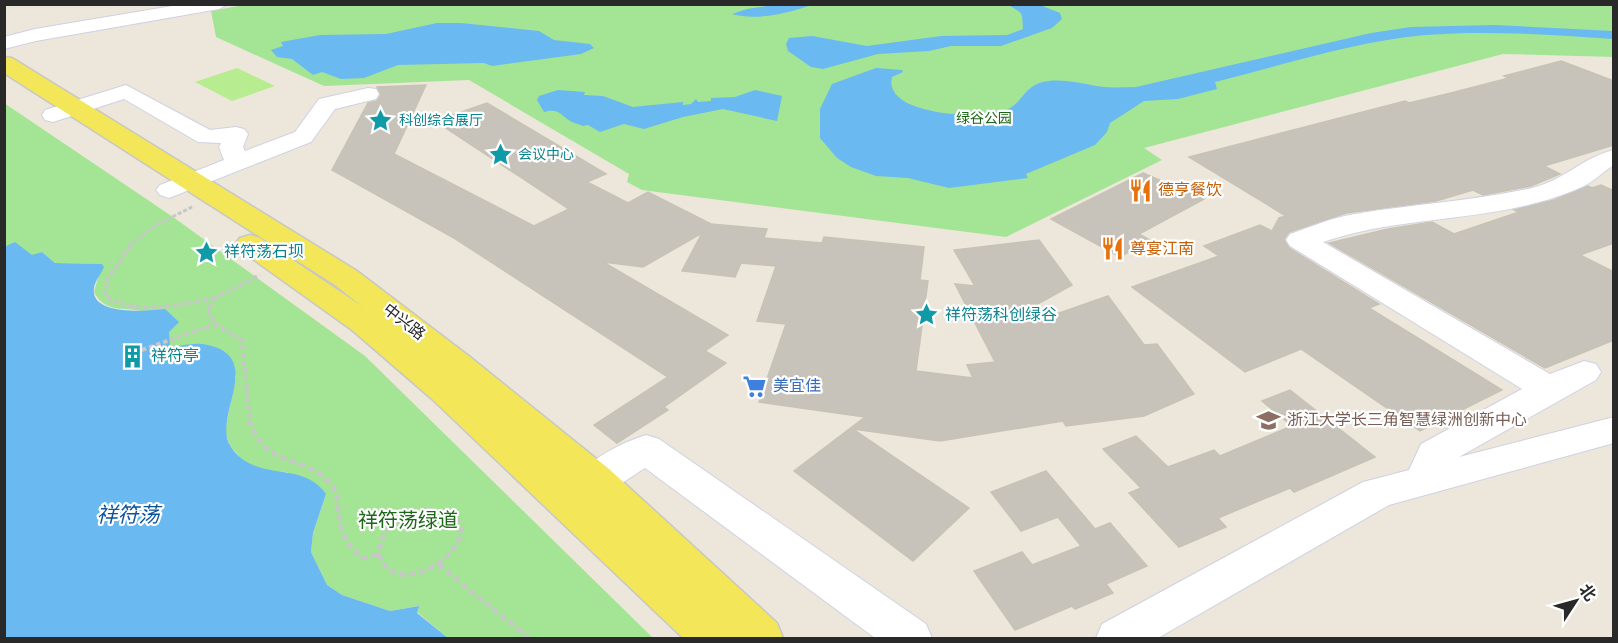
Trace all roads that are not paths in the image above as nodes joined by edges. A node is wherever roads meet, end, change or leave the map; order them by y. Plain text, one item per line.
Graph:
1 (219, 4) edge
2 (4, 43) edge
3 (4, 63) edge
4 (4, 84) edge
5 (368, 94) dead end
6 (65, 111) junction
7 (1614, 157) edge
8 (237, 163) junction
9 (185, 192) junction
10 (1584, 372) dead end
11 (1549, 389) junction
12 (1614, 430) edge
13 (595, 480) junction
14 (1424, 480) junction
15 (716, 639) edge
16 (760, 639) edge
17 (910, 639) edge
18 (1118, 639) edge

1 - 2 street
3 - 6 main road, 中兴路
4 - 6 main road, 中兴路
5 - 8 street
6 - 8 street
6 - 9 main road, 中兴路
7 - 11 street
8 - 9 street
9 - 13 main road, 中兴路
9 - 15 main road, 中兴路
10 - 11 street
11 - 14 street
12 - 14 street
13 - 16 main road, 中兴路
13 - 17 street
14 - 18 street

